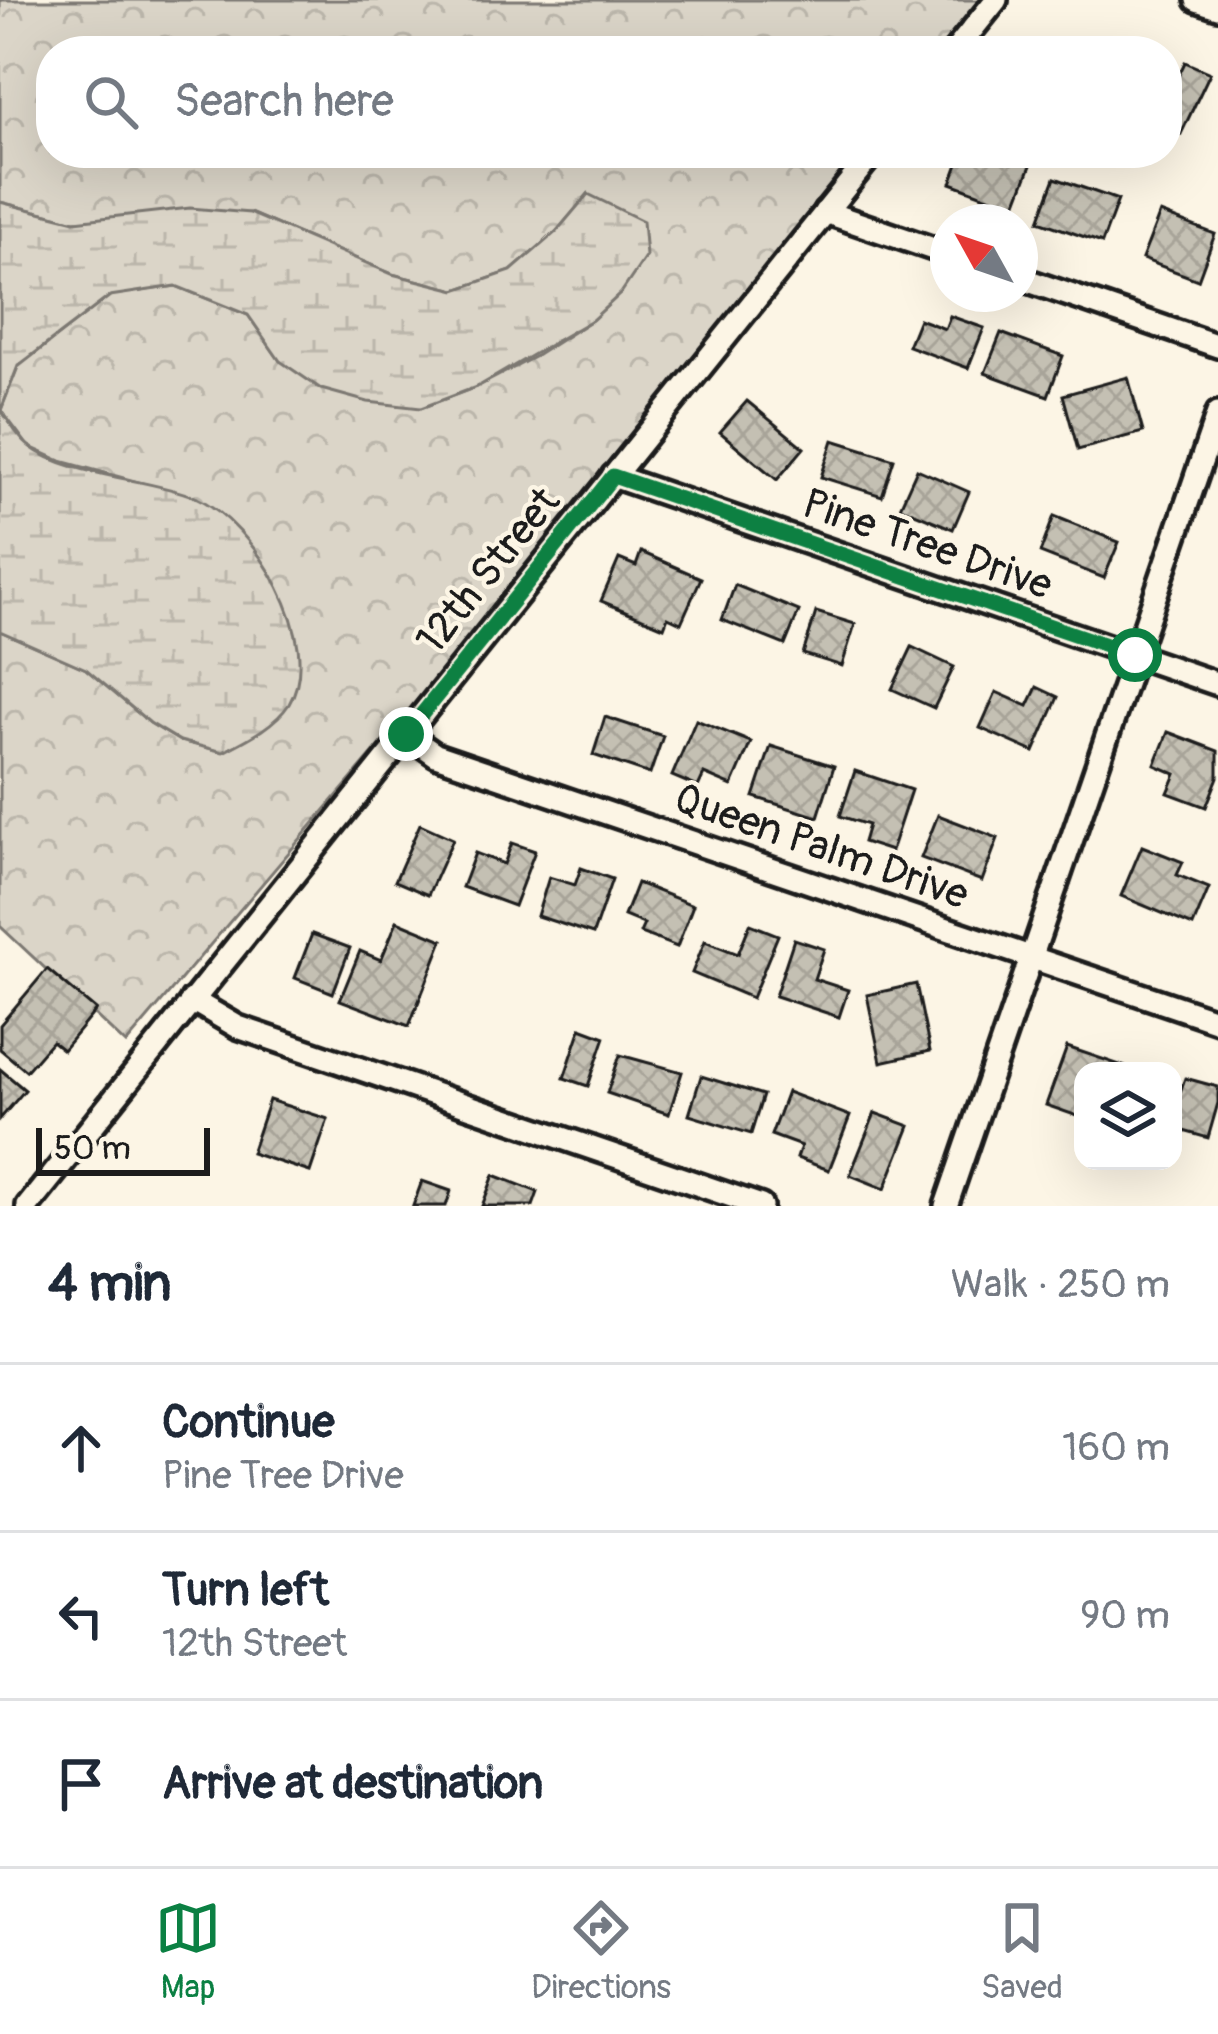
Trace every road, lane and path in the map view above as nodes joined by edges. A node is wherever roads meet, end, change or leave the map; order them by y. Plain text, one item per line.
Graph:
1 (996, 0) edge
2 (1197, 0) edge
3 (1218, 7) edge
4 (967, 36) edge
5 (861, 168) edge
6 (826, 212) junction
7 (930, 248) edge
8 (1038, 284) edge
9 (1218, 346) edge
10 (1218, 413) edge
11 (613, 476) junction
12 (1135, 655) junction
13 (1218, 684) edge
14 (406, 734) junction
15 (1032, 957) junction
16 (192, 1000) junction
17 (1218, 1021) edge
18 (28, 1206) edge
19 (760, 1206) edge
20 (946, 1206) edge

1 - 4 street
2 - 3 street
5 - 6 street, 12th Street
6 - 7 street
6 - 11 street, 12th Street
8 - 9 street
10 - 12 street
11 - 12 street, Pine Tree Drive
11 - 14 street, 12th Street
12 - 13 street, Pine Tree Drive
12 - 15 street
14 - 15 street, Queen Palm Drive
14 - 16 street, 12th Street
15 - 17 street, Queen Palm Drive
15 - 20 street
16 - 18 street, 12th Street
16 - 19 street

